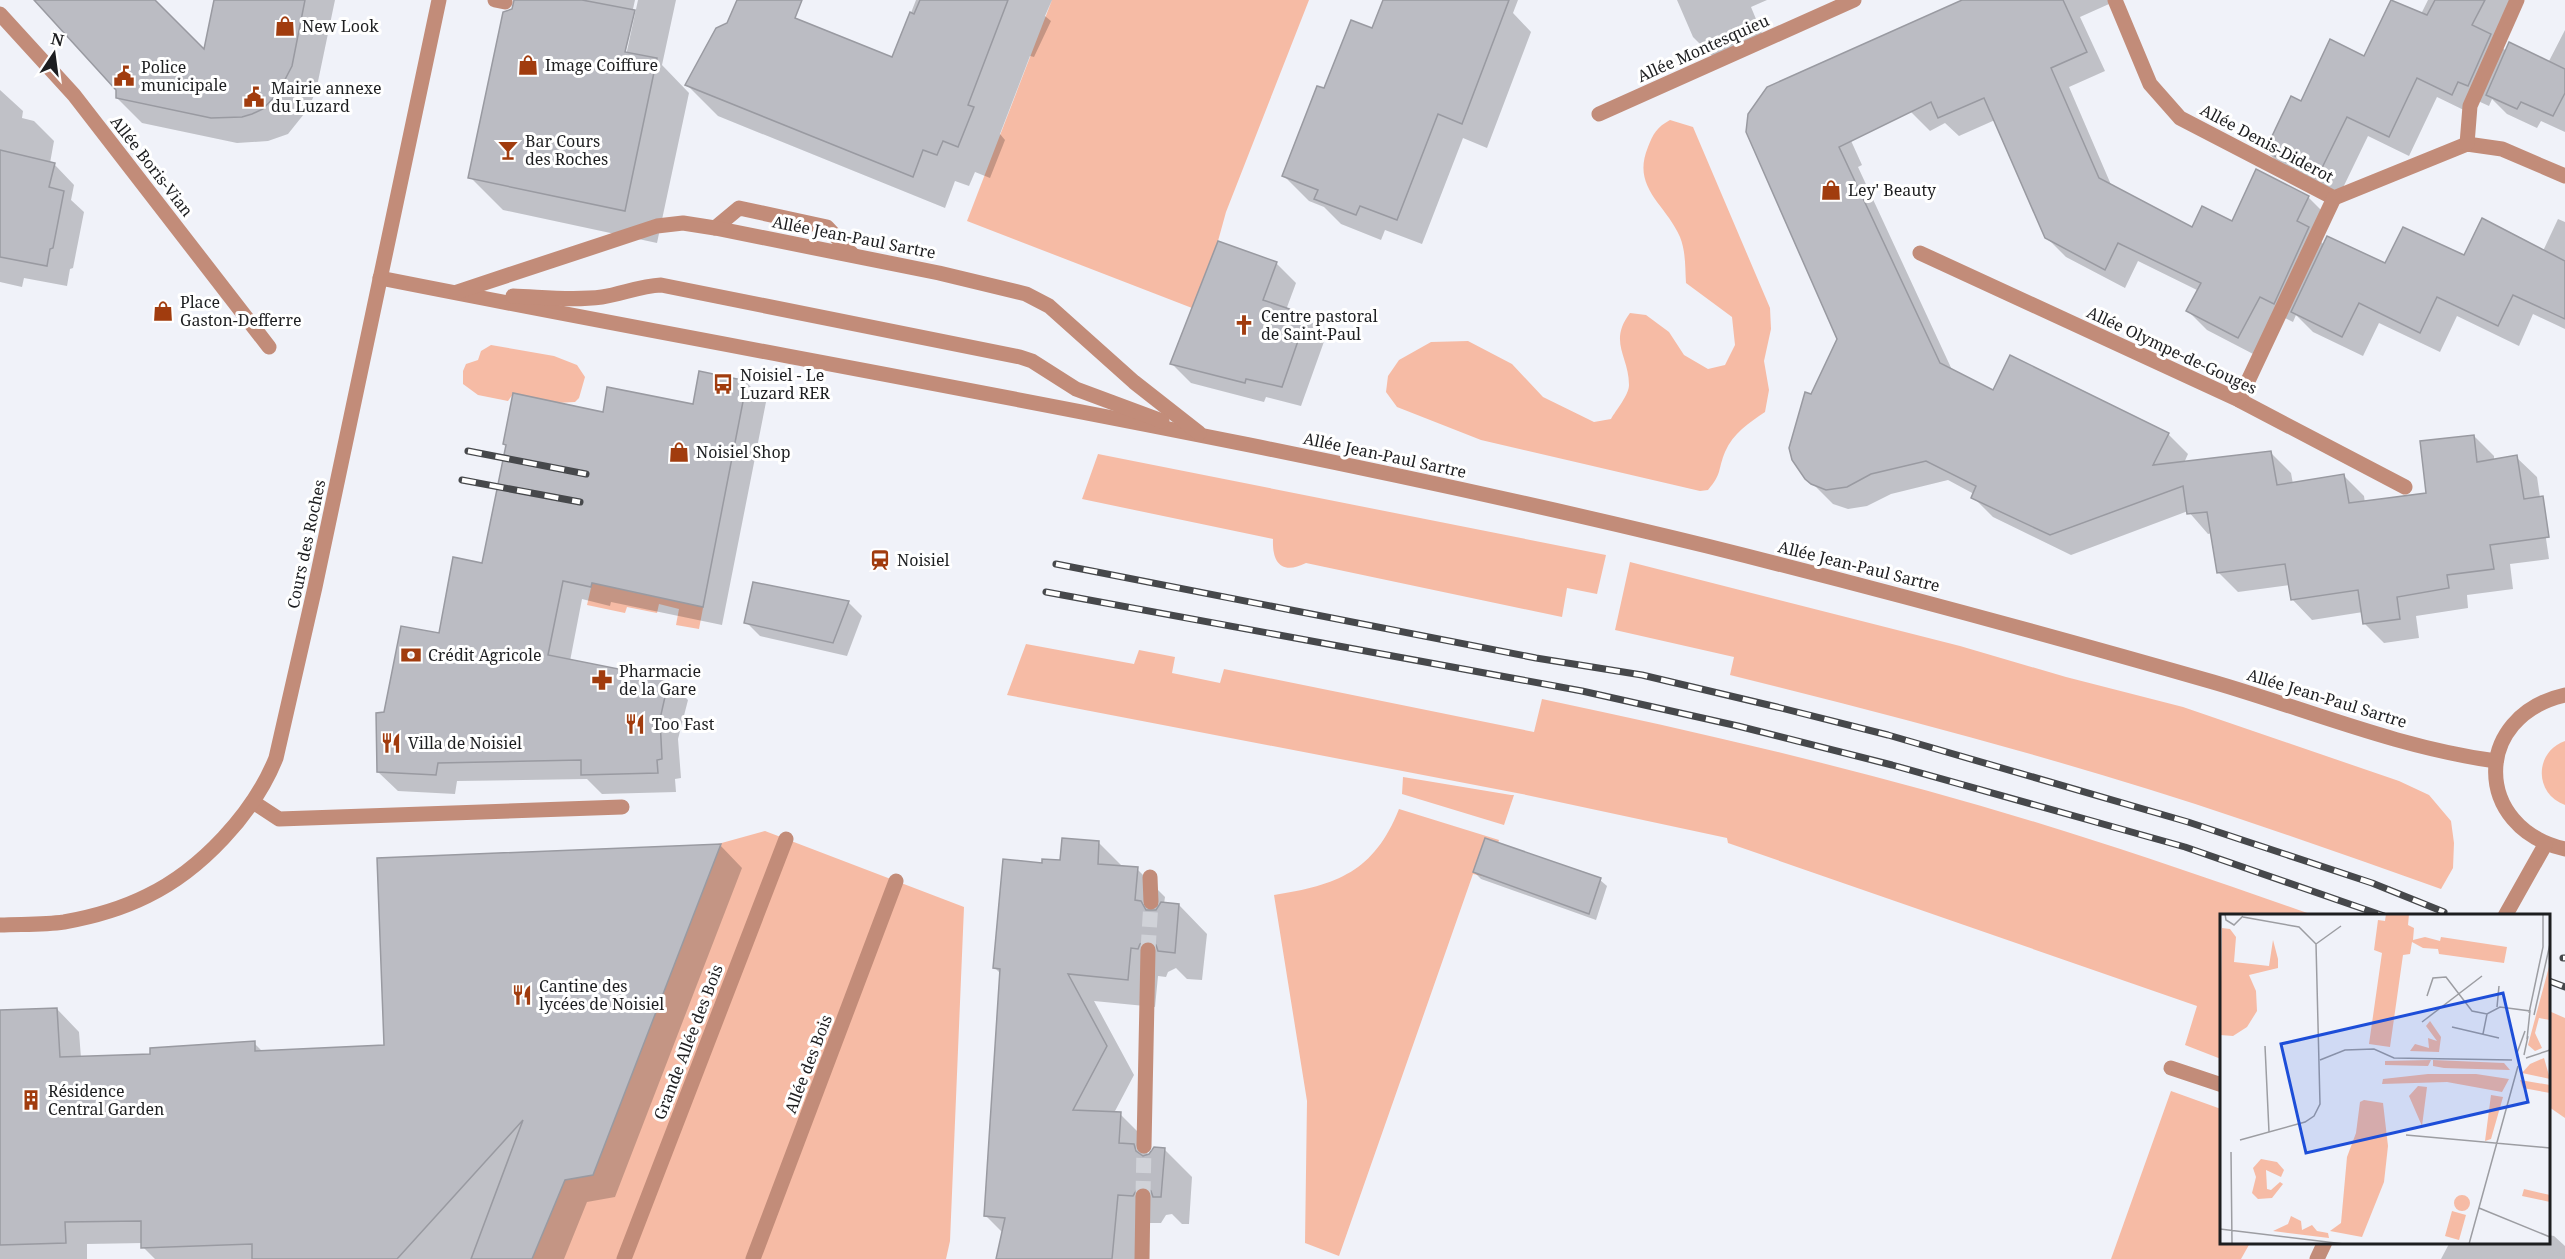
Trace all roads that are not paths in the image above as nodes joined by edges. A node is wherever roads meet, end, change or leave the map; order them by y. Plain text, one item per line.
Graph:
1 (439, 0) edge
2 (1854, 0) edge
3 (2115, 0) edge
4 (2517, 0) edge
5 (0, 14) edge
6 (1599, 114) dead end
7 (2467, 144) junction
8 (2565, 176) edge
9 (2334, 198) junction
10 (715, 228) junction
11 (1920, 253) dead end
12 (853, 255) junction
13 (380, 278) junction
14 (456, 293) junction
15 (269, 347) dead end
16 (2239, 400) junction
17 (1204, 436) junction
18 (2405, 487) dead end
19 (2565, 695) edge
20 (2496, 761) junction
21 (253, 802) junction
22 (622, 807) dead end
23 (786, 839) dead end
24 (2545, 845) junction
25 (2565, 849) edge
26 (1150, 877) dead end
27 (896, 881) dead end
28 (1151, 902) tunnel mouth
29 (2506, 914) edge
30 (0, 925) edge
31 (1148, 950) tunnel mouth
32 (2171, 1068) dead end
33 (2220, 1084) edge
34 (1144, 1146) tunnel mouth
35 (1143, 1196) tunnel mouth
36 (2324, 1244) edge
37 (624, 1259) edge
38 (753, 1259) edge
39 (1142, 1259) edge
40 (2316, 1259) edge

1 - 13 street, Cours des Roches
2 - 6 street, Allée Montesquieu
3 - 9 street, Allée Denis-Diderot
4 - 7 street
5 - 15 street, Allée Boris-Vian
7 - 8 street
7 - 9 street, Allée Denis-Diderot
9 - 16 street
10 - 12 street, Allée Jean-Paul Sartre
10 - 12 street
10 - 14 street, Allée Jean-Paul Sartre
11 - 16 street, Allée Olympe-de-Gouges
12 - 17 street, Allée Jean-Paul Sartre
13 - 14 street, Allée Jean-Paul Sartre
13 - 21 street, Cours des Roches
14 - 17 street, Allée Jean-Paul Sartre
14 - 17 street
16 - 18 street, Allée Olympe-de-Gouges
17 - 20 street, Allée Jean-Paul Sartre
19 - 20 street
20 - 24 street
21 - 22 street
21 - 30 street, Cours des Roches
23 - 37 street, Grande Allée des Bois
24 - 25 street
24 - 29 street
26 - 28 street
27 - 38 street, Allée des Bois
31 - 34 street
32 - 33 street
35 - 39 street
36 - 40 street

